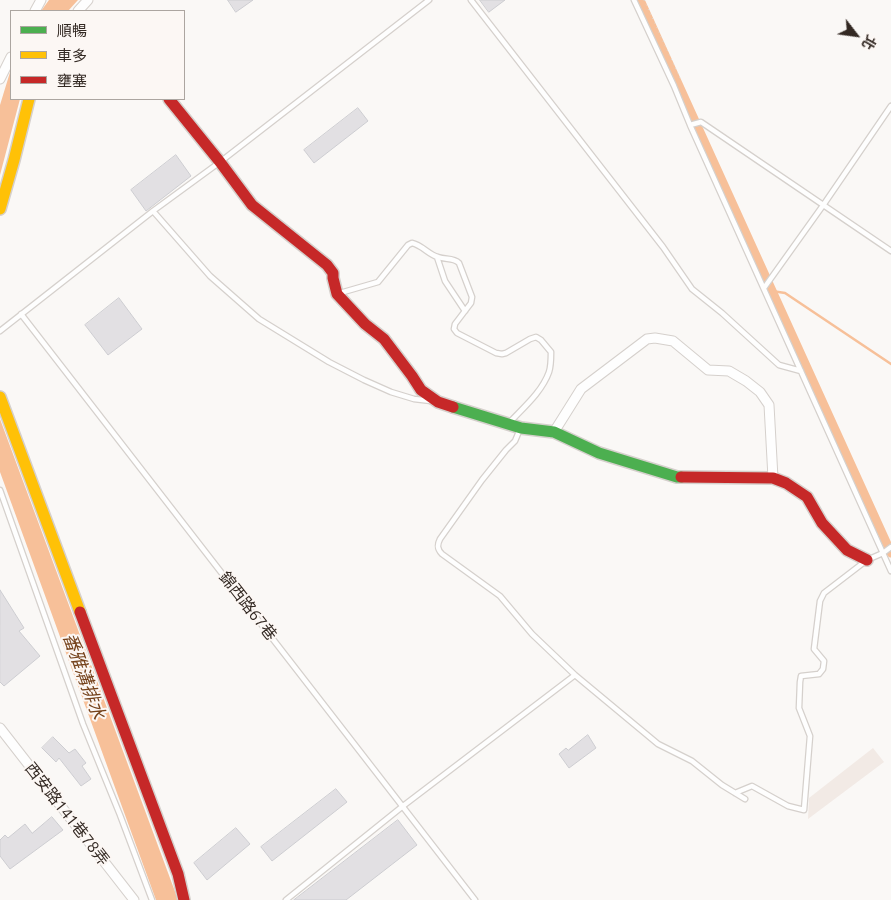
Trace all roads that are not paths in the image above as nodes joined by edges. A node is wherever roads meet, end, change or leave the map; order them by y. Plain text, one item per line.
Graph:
1 (429, 0) edge
2 (471, 0) edge
3 (634, 0) edge
4 (10, 59) edge
5 (0, 78) edge
6 (29, 100) edge
7 (170, 100) edge
8 (891, 106) edge
9 (690, 124) junction
10 (220, 162) junction
11 (824, 204) junction
12 (0, 209) edge
13 (153, 211) junction
14 (891, 250) edge
15 (437, 257) junction
16 (764, 288) junction
17 (337, 294) junction
18 (465, 311) junction
19 (22, 314) junction
20 (0, 331) edge
21 (801, 371) junction
22 (0, 397) edge
23 (438, 402) junction
24 (508, 424) junction
25 (520, 428) junction
26 (554, 432) junction
27 (773, 478) junction
28 (0, 490) edge
29 (891, 547) edge
30 (883, 553) junction
31 (867, 560) junction
32 (891, 571) edge
33 (576, 675) junction
34 (0, 728) edge
35 (735, 793) junction
36 (745, 798) dead end
37 (403, 806) junction
38 (134, 900) edge
39 (152, 900) edge
40 (184, 900) edge
41 (286, 900) edge
42 (475, 900) edge

1 - 10 lane
2 - 21 lane
3 - 9 lane
4 - 5 street
6 - 12 street
7 - 10 street
8 - 11 lane
9 - 11 lane
9 - 16 lane
10 - 13 lane
10 - 17 street
11 - 14 lane
11 - 16 lane
13 - 19 lane
13 - 23 lane
15 - 17 lane
15 - 18 lane
15 - 18 lane
16 - 21 lane
17 - 23 street
18 - 24 lane
19 - 20 lane
19 - 37 lane, 錦西路67巷
21 - 30 lane
22 - 40 street
23 - 24 street
24 - 25 street
25 - 26 street
25 - 33 lane
26 - 27 street
26 - 27 street
27 - 31 street
28 - 39 lane
29 - 30 lane
30 - 31 lane
30 - 32 lane
31 - 35 lane
33 - 35 lane
33 - 37 lane
34 - 38 street, 西安路141巷78弄
35 - 36 lane
37 - 41 lane
37 - 42 lane, 錦西路67巷

